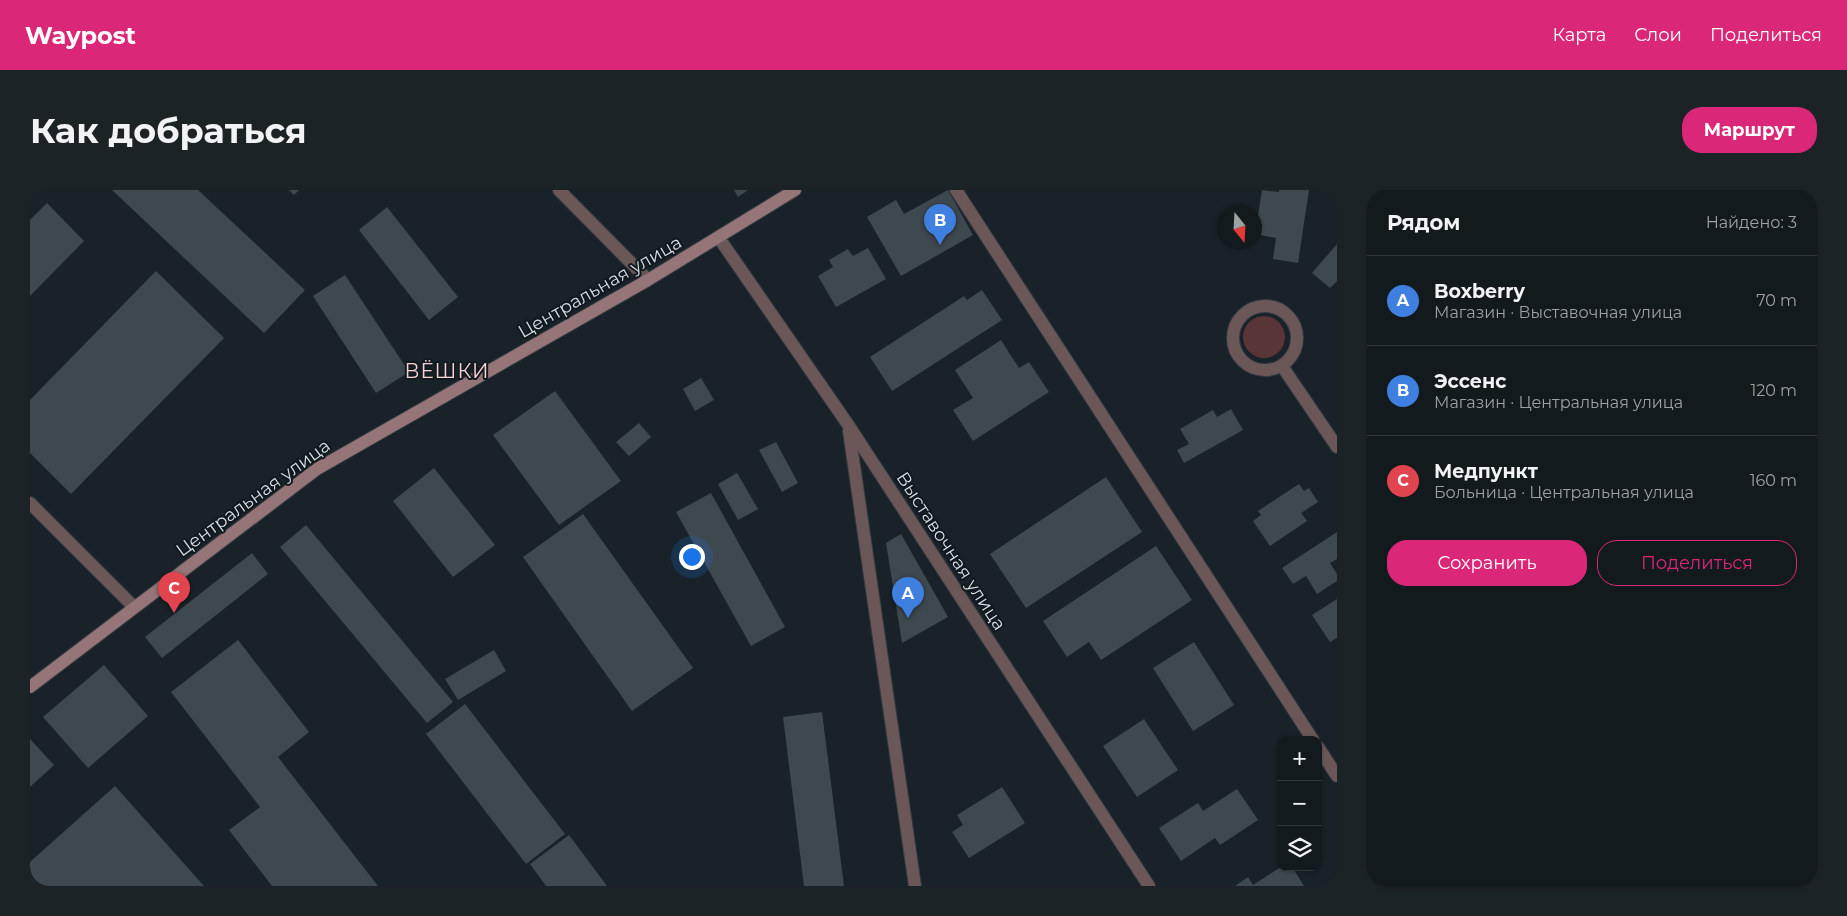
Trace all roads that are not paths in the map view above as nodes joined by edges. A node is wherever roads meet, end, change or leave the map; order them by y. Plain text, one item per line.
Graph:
1 (559, 190) edge
2 (795, 190) edge
3 (956, 190) edge
4 (720, 238) junction
5 (648, 280) junction
6 (1282, 366) junction
7 (849, 426) junction
8 (1337, 447) edge
9 (30, 503) edge
10 (134, 608) junction
11 (30, 687) edge
12 (1311, 736) edge
13 (1322, 753) edge
14 (1337, 776) edge
15 (915, 886) edge
16 (1149, 886) edge

1 - 5 street
2 - 4 street, Центральная улица
3 - 12 street
4 - 5 street, Центральная улица
4 - 7 street, Выставочная улица
5 - 10 street, Центральная улица
6 - 6 street
6 - 8 street
7 - 15 street
7 - 16 street, Выставочная улица
9 - 10 street
10 - 11 street, Центральная улица
13 - 14 street

